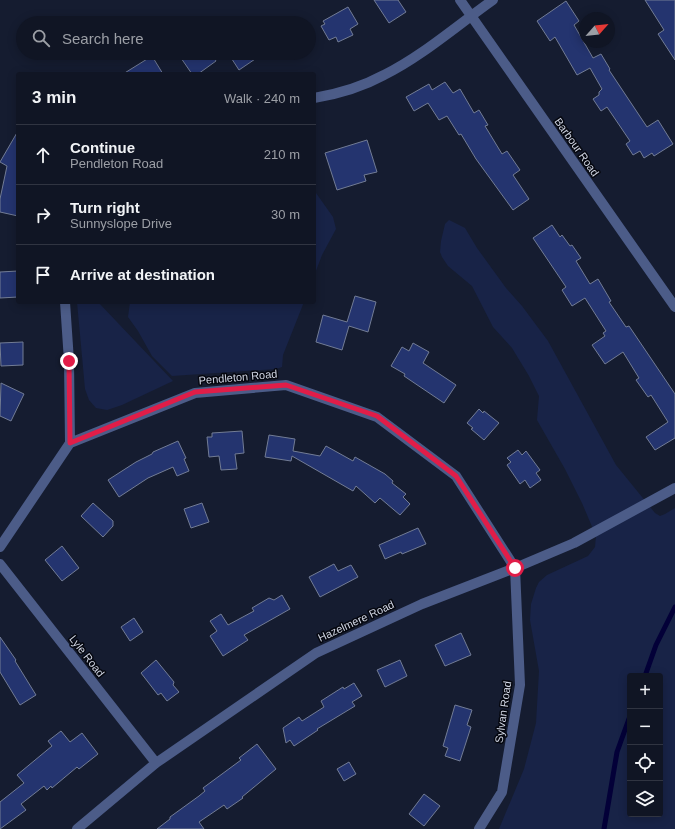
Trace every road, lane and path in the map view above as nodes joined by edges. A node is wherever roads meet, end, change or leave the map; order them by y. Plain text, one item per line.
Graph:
1 (460, 0) edge
2 (493, 0) edge
3 (471, 16) junction
4 (316, 98) edge
5 (65, 304) edge
6 (675, 307) edge
7 (70, 443) junction
8 (675, 488) edge
9 (0, 547) edge
10 (0, 564) edge
11 (515, 568) junction
12 (156, 763) junction
13 (77, 829) edge
14 (479, 829) edge

1 - 3 street, Barbour Road
2 - 3 street
3 - 4 street
3 - 6 street, Barbour Road
5 - 7 street
7 - 9 street
7 - 11 street, Pendleton Road
8 - 11 street, Hazelmere Road
10 - 12 street, Lyle Road
11 - 12 street, Hazelmere Road
11 - 14 street, Sylvan Road
12 - 13 street, Hazelmere Road

